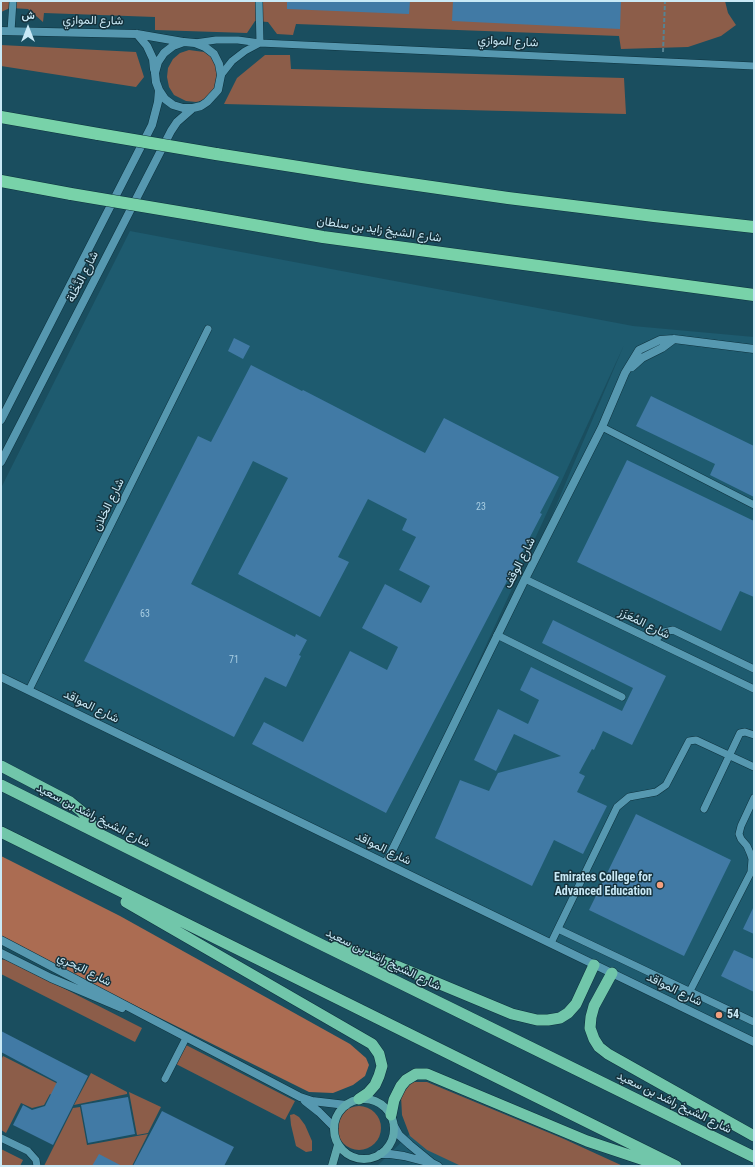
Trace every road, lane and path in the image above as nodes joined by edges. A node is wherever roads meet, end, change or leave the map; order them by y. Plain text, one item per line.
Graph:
1 (13, 1) edge
2 (259, 1) edge
3 (665, 1) edge
4 (1, 31) edge
5 (11, 31) junction
6 (137, 34) junction
7 (184, 42) junction
8 (194, 43) junction
9 (260, 43) junction
10 (663, 61) junction
11 (754, 66) edge
12 (155, 73) junction
13 (221, 75) junction
14 (158, 90) junction
15 (193, 108) junction
16 (1, 117) edge
17 (1, 181) edge
18 (754, 227) edge
19 (751, 296) edge
20 (208, 329) dead end
21 (754, 349) edge
22 (1, 420) edge
23 (602, 427) junction
24 (1, 462) edge
25 (754, 505) edge
26 (525, 579) junction
27 (497, 635) junction
28 (654, 641) junction
29 (754, 669) edge
30 (1, 677) edge
31 (754, 689) edge
32 (29, 690) junction
33 (622, 697) dead end
34 (754, 735) edge
35 (729, 755) junction
36 (1, 766) edge
37 (754, 767) edge
38 (1, 785) edge
39 (754, 798) edge
40 (704, 809) dead end
41 (1, 832) edge
42 (96, 833) junction
43 (42, 853) junction
44 (386, 863) junction
45 (558, 929) junction
46 (304, 936) junction
47 (1, 940) edge
48 (551, 943) junction
49 (2, 955) edge
50 (594, 964) junction
51 (612, 973) junction
52 (690, 991) junction
53 (156, 1022) junction
54 (754, 1022) edge
55 (186, 1038) junction
56 (754, 1042) edge
57 (164, 1079) dead end
58 (300, 1096) junction
59 (359, 1099) junction
60 (346, 1105) junction
61 (392, 1120) junction
62 (334, 1128) junction
63 (754, 1136) edge
64 (1, 1138) edge
65 (338, 1145) junction
66 (378, 1155) junction
67 (754, 1157) edge
68 (435, 1165) edge
69 (37, 1166) edge
70 (332, 1166) edge
71 (365, 1166) edge
72 (662, 1166) edge
73 (676, 1166) edge

1 - 5 lane
2 - 9 lane
3 - 10 path
4 - 5 street, شارع الموازي
5 - 6 street, شارع الموازي
6 - 7 street, شارع الموازي
6 - 12 street, شارع الموازي
7 - 8 street
7 - 12 street
8 - 9 lane, شارع الموازي
8 - 13 street
9 - 10 lane, شارع الموازي
9 - 13 lane
10 - 11 lane, شارع الموازي
12 - 14 street
13 - 15 street
14 - 15 street
14 - 22 street, شارع النَّخْلة
15 - 24 street, شارع النَّخْلة
16 - 18 highway, bridge
17 - 19 highway, شارع الشيخ زايد بن سلطان, bridge
20 - 32 lane, شارع الخلان
21 - 23 street, شارع الوقف
23 - 25 lane
23 - 26 street, شارع الوقف
26 - 27 street, شارع الوقف
26 - 28 lane, شارع المُعَزَز
27 - 33 lane
27 - 44 street, شارع الوقف
28 - 29 lane
28 - 31 lane, شارع المُعَزَز
30 - 32 street, شارع المواقد
32 - 44 street, شارع المواقد
34 - 35 lane
35 - 37 lane
35 - 40 lane
35 - 45 lane
36 - 42 highway
38 - 42 highway, شارع الشيخ راشد بن سعيد
39 - 52 lane
41 - 43 highway
42 - 46 highway, شارع الشيخ راشد بن سعيد
43 - 59 highway
43 - 73 highway
44 - 48 street, شارع المواقد
45 - 48 lane
45 - 52 lane
46 - 50 highway
46 - 67 highway, شارع الشيخ راشد بن سعيد
47 - 53 street, شارع البَحرِي
48 - 50 street, شارع المواقد
49 - 53 street, شارع البَحرِي
50 - 51 street, شارع المواقد
51 - 56 street, شارع المواقد
51 - 63 highway
52 - 54 lane
53 - 55 street, شارع البَحرِي
55 - 57 lane
55 - 58 street, شارع البَحرِي
58 - 60 street, شارع البَحرِي
58 - 62 street, شارع البَحرِي
59 - 60 main road
59 - 61 main road
60 - 62 main road
61 - 66 main road
61 - 68 street
61 - 72 highway
62 - 65 main road
64 - 69 lane
65 - 66 main road
65 - 70 main road
66 - 68 street
66 - 71 main road

